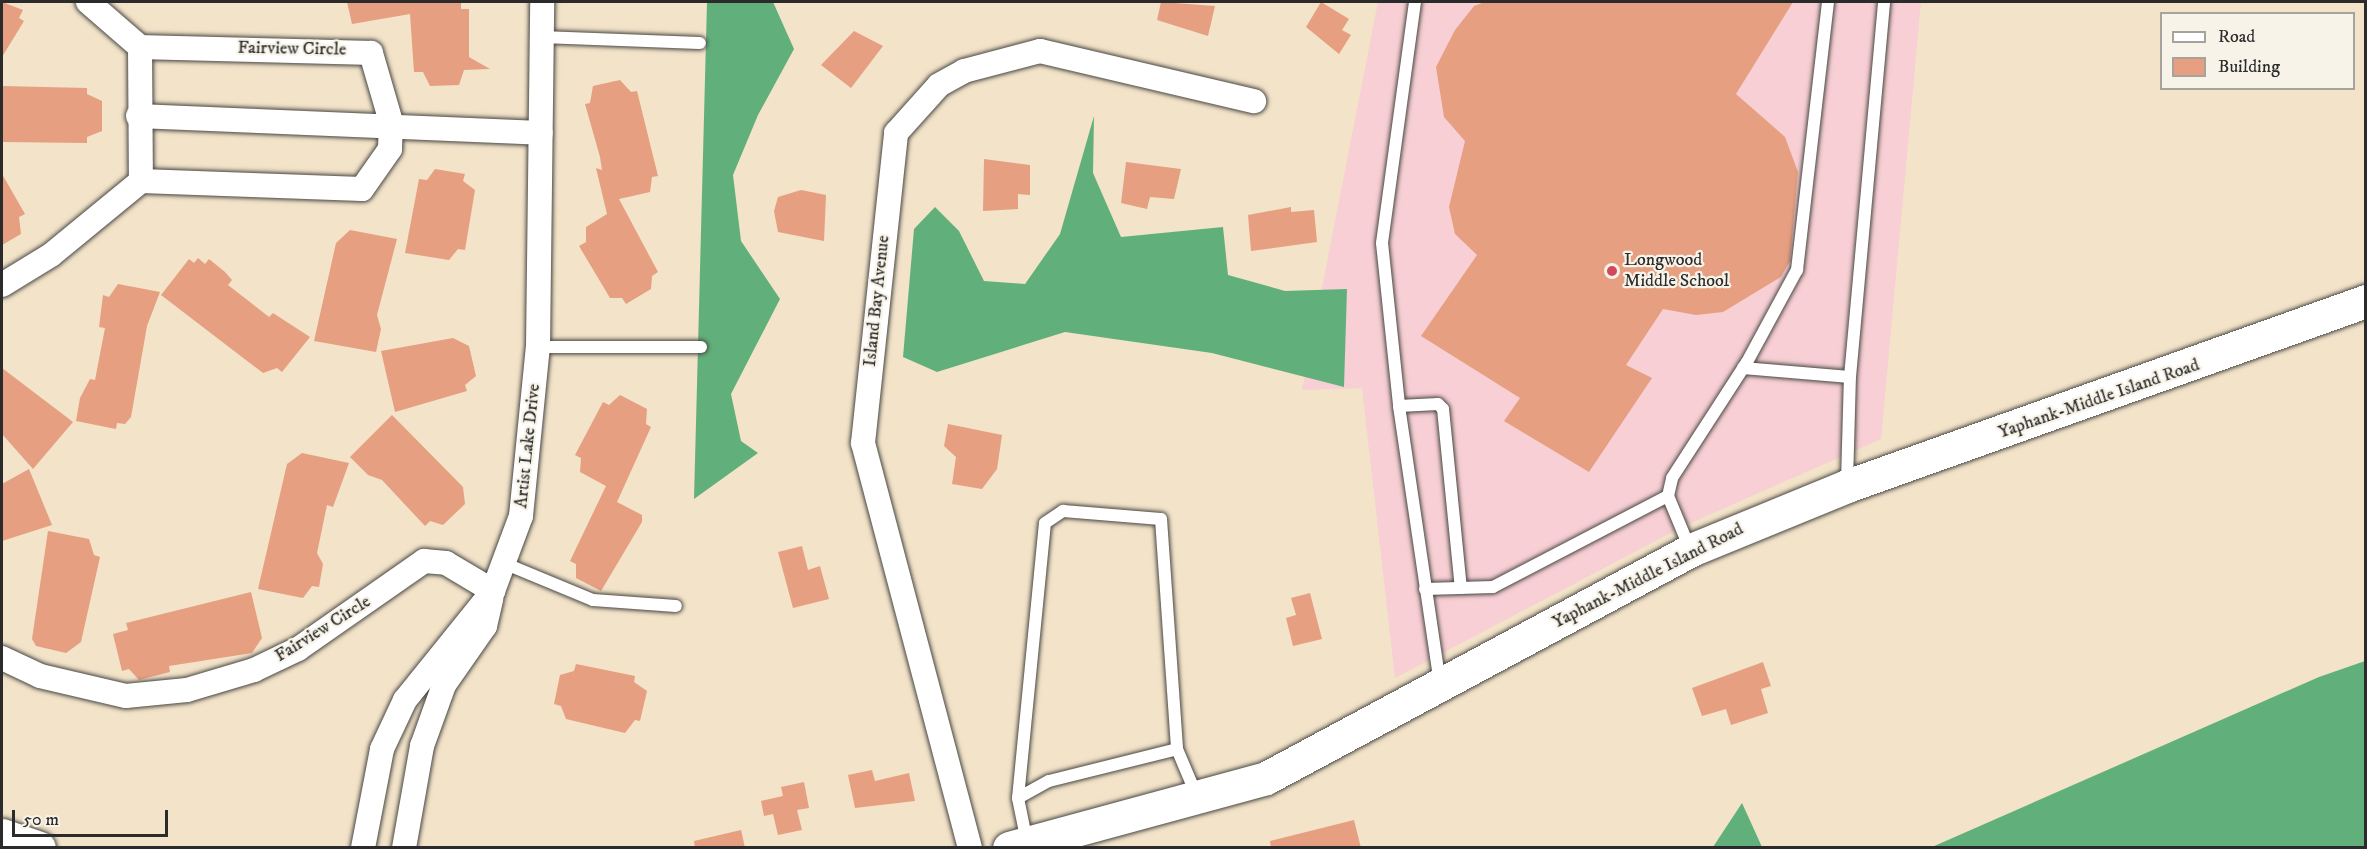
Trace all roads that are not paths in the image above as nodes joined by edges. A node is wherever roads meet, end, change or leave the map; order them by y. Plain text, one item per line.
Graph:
1 (88, 2) edge
2 (542, 2) edge
3 (1416, 2) edge
4 (1424, 2) edge
5 (1828, 2) edge
6 (1884, 2) edge
7 (1409, 27) junction
8 (541, 37) junction
9 (700, 43) dead end
10 (140, 47) junction
11 (1254, 101) dead end
12 (138, 116) junction
13 (390, 122) junction
14 (542, 133) junction
15 (141, 181) junction
16 (2, 285) edge
17 (2366, 300) edge
18 (538, 347) junction
19 (700, 347) dead end
20 (1743, 368) junction
21 (1850, 377) junction
22 (1399, 406) junction
23 (1847, 486) junction
24 (1668, 496) junction
25 (1691, 550) junction
26 (506, 564) junction
27 (1461, 588) junction
28 (1425, 589) junction
29 (493, 591) junction
30 (676, 606) dead end
31 (2, 657) edge
32 (1440, 683) junction
33 (1177, 749) junction
34 (1196, 795) junction
35 (1018, 798) junction
36 (2, 836) edge
37 (361, 843) edge
38 (407, 844) edge
39 (1018, 845) edge
40 (39, 848) edge
41 (970, 848) edge

1 - 10 street
2 - 8 street, Artist Lake Drive
3 - 7 lane
4 - 7 lane
5 - 20 lane
6 - 21 lane
7 - 22 lane
8 - 9 lane
8 - 14 street, Artist Lake Drive
10 - 12 street
10 - 13 street, Fairview Circle
11 - 41 street, Island Bay Avenue
12 - 13 street
12 - 15 street
13 - 14 street
13 - 15 street, Fairview Circle
14 - 18 street, Artist Lake Drive
15 - 16 street
17 - 23 main road, Yaphank-Middle Island Road
18 - 19 lane
18 - 26 street, Artist Lake Drive
20 - 21 lane
20 - 24 lane
21 - 23 lane
22 - 27 lane
22 - 28 lane
23 - 25 main road, Yaphank-Middle Island Road
24 - 25 lane
24 - 27 lane
25 - 32 main road, Yaphank-Middle Island Road
26 - 29 street, Artist Lake Drive
26 - 30 lane
27 - 28 lane
28 - 32 lane
29 - 31 street, Fairview Circle
29 - 37 street, Artist Lake Drive
29 - 38 street
32 - 34 main road, Yaphank-Middle Island Road
33 - 34 lane
33 - 35 lane
33 - 35 lane
34 - 39 main road, Yaphank-Middle Island Road
35 - 39 lane
36 - 40 main road

